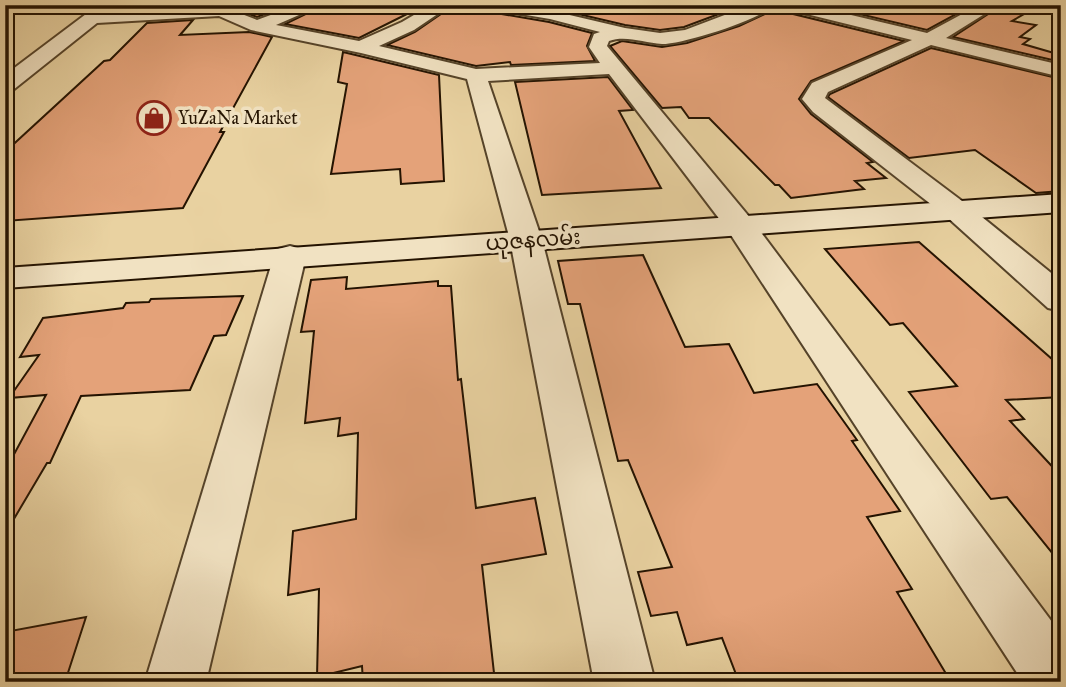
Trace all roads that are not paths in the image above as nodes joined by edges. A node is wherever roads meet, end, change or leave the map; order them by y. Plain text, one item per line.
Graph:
1 (109, 5) edge
2 (314, 5) edge
3 (443, 5) edge
4 (496, 5) edge
5 (766, 5) edge
6 (788, 5) edge
7 (991, 5) edge
8 (224, 8) edge
9 (554, 9) edge
10 (91, 18) junction
11 (257, 26) junction
12 (932, 38) junction
13 (361, 47) junction
14 (617, 49) junction
15 (43, 57) junction
16 (5, 59) edge
17 (1061, 71) edge
18 (476, 75) junction
19 (5, 85) edge
20 (1061, 203) edge
21 (956, 210) junction
22 (740, 225) junction
23 (526, 240) junction
24 (290, 256) junction
25 (9, 282) edge
26 (1061, 300) edge
27 (175, 682) edge
28 (625, 682) edge
29 (1059, 682) edge

1 - 10 street
2 - 11 street
3 - 13 street
4 - 9 street
5 - 14 street
6 - 12 street
7 - 12 street
8 - 10 street
8 - 11 street
9 - 14 street
10 - 15 street
11 - 13 street
12 - 17 street
12 - 21 street
13 - 18 street
14 - 18 street
14 - 22 street
15 - 16 street
15 - 19 street
18 - 23 street
20 - 21 street, ယုဇနလမ်း
21 - 22 street, ယုဇနလမ်း
21 - 26 street
22 - 23 street, ယုဇနလမ်း
22 - 29 street
23 - 24 street, ယုဇနလမ်း
23 - 28 street
24 - 25 street, ယုဇနလမ်း
24 - 27 street

